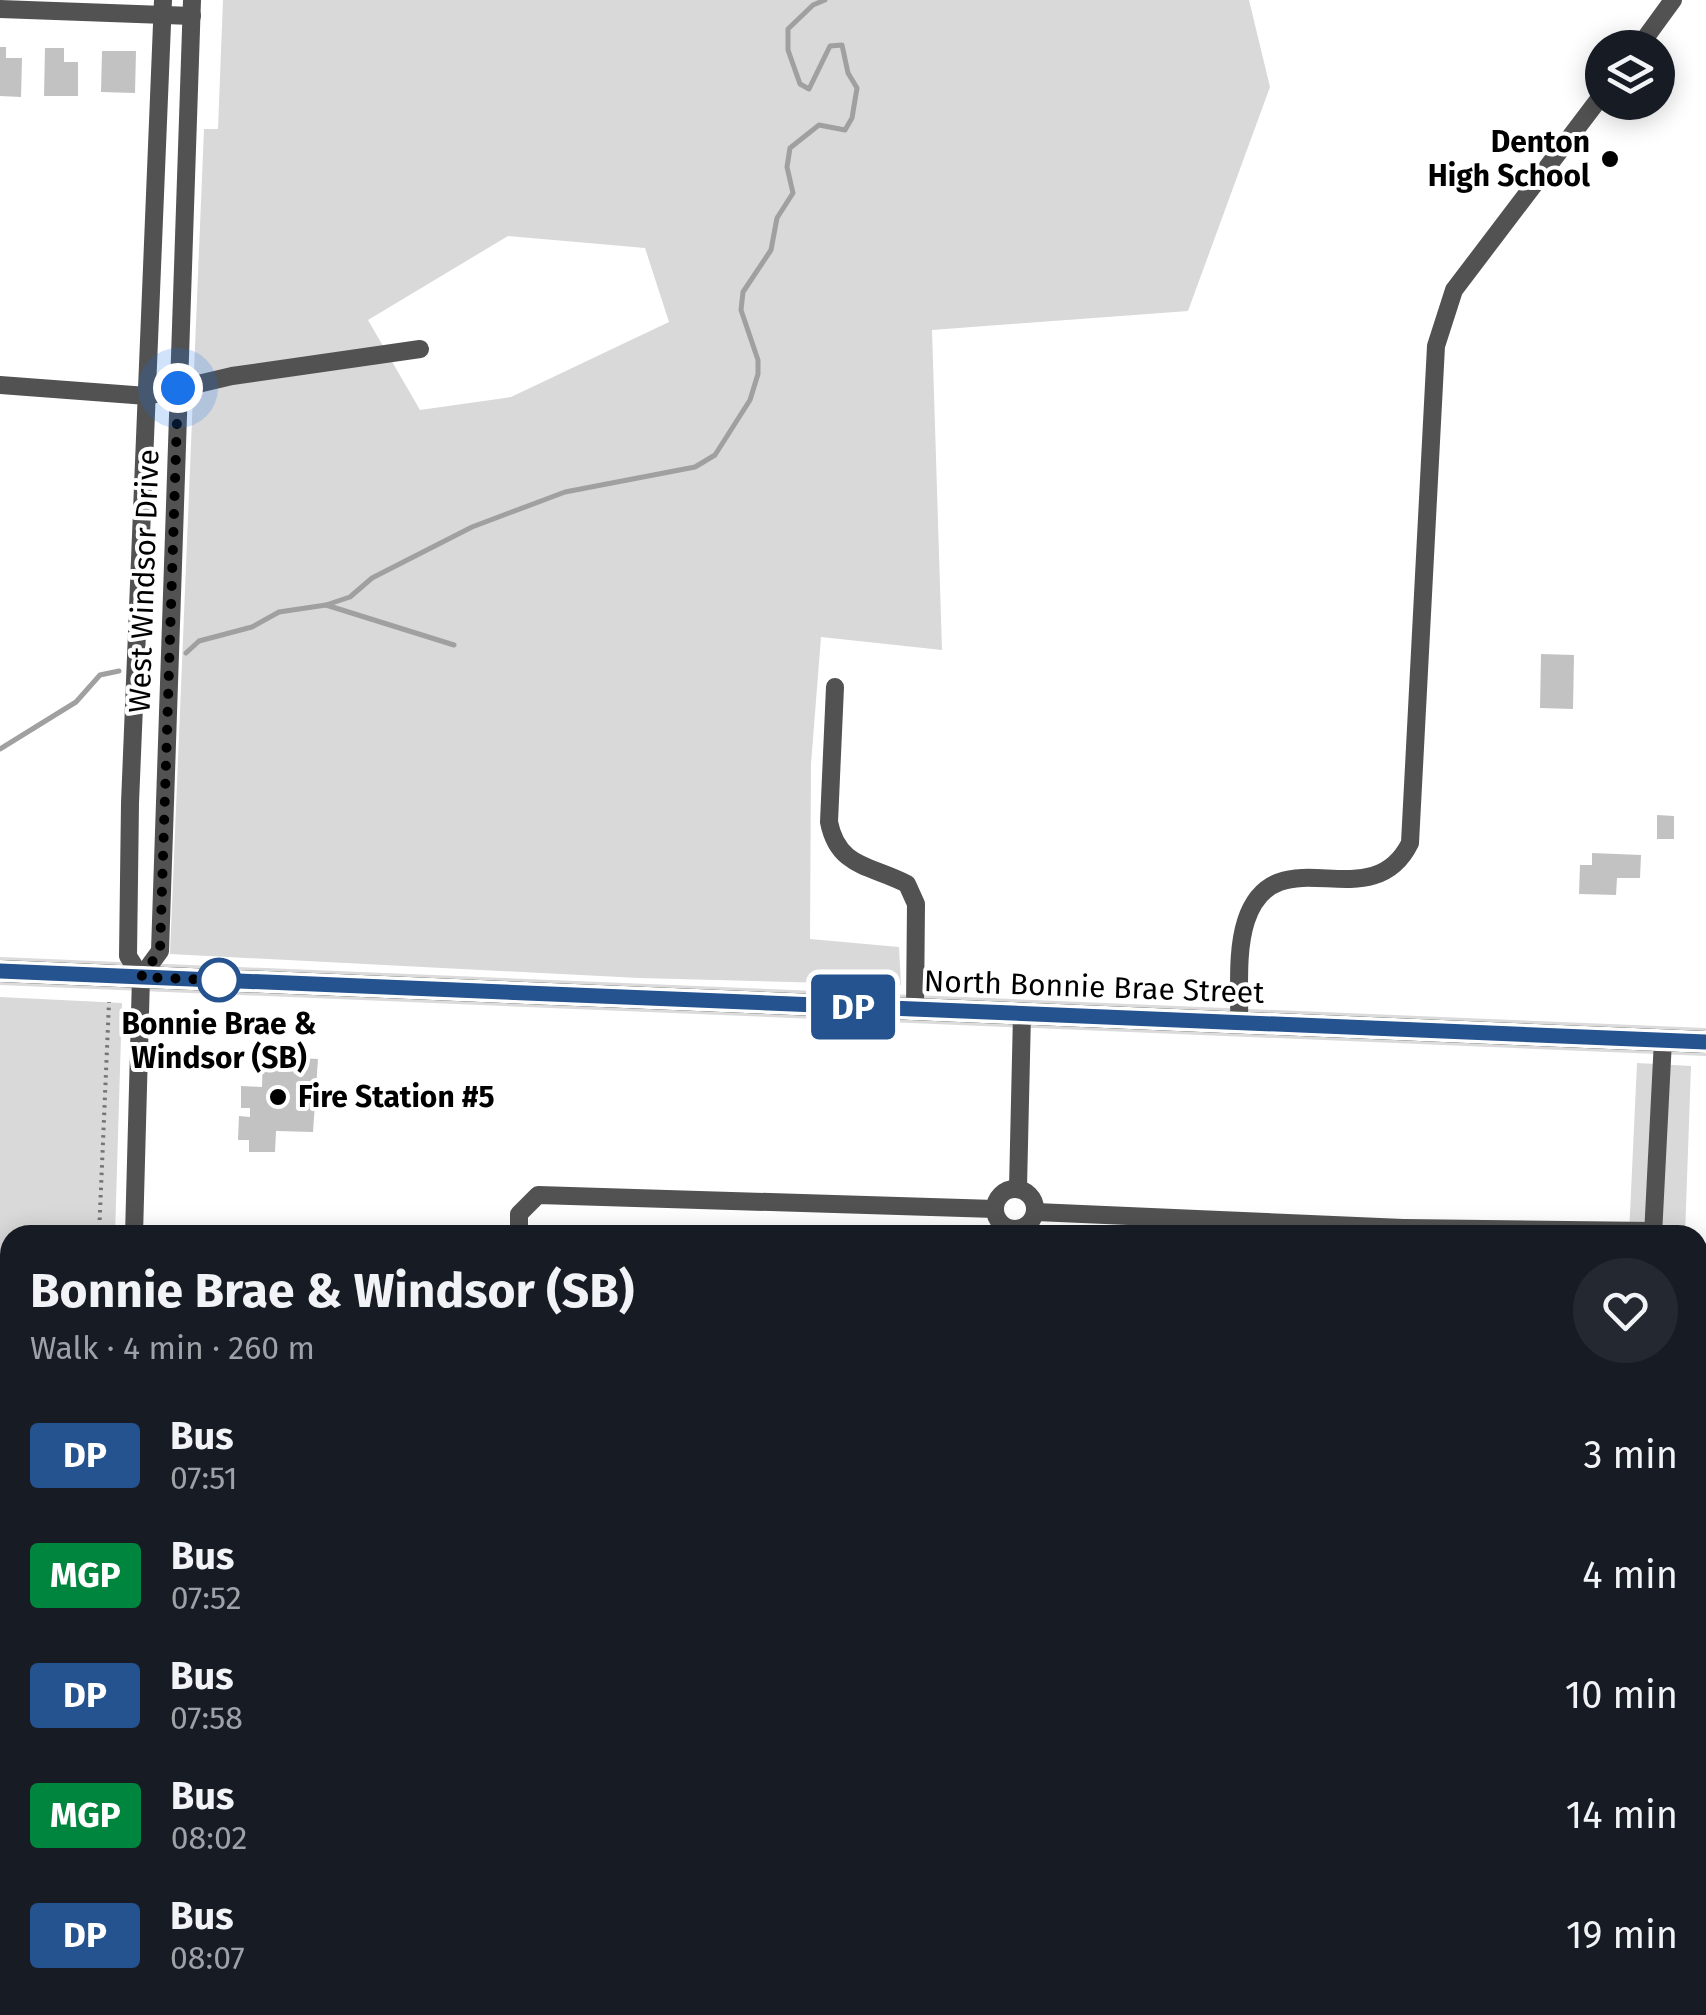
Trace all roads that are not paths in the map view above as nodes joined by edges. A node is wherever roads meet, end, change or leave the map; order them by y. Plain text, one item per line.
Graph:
1 (1673, 0) edge
2 (163, 8) edge
3 (192, 8) edge
4 (0, 10) edge
5 (1651, 30) edge
6 (1585, 117) edge
7 (420, 349) dead end
8 (0, 385) edge
9 (178, 388) junction
10 (147, 396) junction
11 (835, 686) dead end
12 (0, 971) edge
13 (141, 977) junction
14 (915, 1009) junction
15 (1022, 1014) junction
16 (1238, 1022) junction
17 (1663, 1040) junction
18 (1706, 1042) edge
19 (1018, 1188) junction
20 (995, 1209) junction
21 (1036, 1212) junction
22 (134, 1225) edge
23 (519, 1225) edge
24 (1005, 1225) edge
25 (1026, 1225) edge
26 (1275, 1225) edge
27 (1653, 1225) edge

1 - 5 street
2 - 3 street
2 - 4 street
2 - 10 street, West Windsor Drive
3 - 9 street, West Windsor Drive
6 - 16 street
7 - 9 street
8 - 10 street
9 - 10 street
9 - 13 street, West Windsor Drive
10 - 13 street, West Windsor Drive
11 - 14 street
12 - 13 main road, North Bonnie Brae Street
13 - 14 main road, North Bonnie Brae Street
13 - 22 street, West Windsor Drive
14 - 15 main road, North Bonnie Brae Street
15 - 16 main road, North Bonnie Brae Street
15 - 19 street
16 - 17 main road, North Bonnie Brae Street
17 - 18 main road, North Bonnie Brae Street
17 - 27 street
19 - 20 street
19 - 21 street
20 - 23 street
20 - 24 street
21 - 25 street
21 - 26 street

